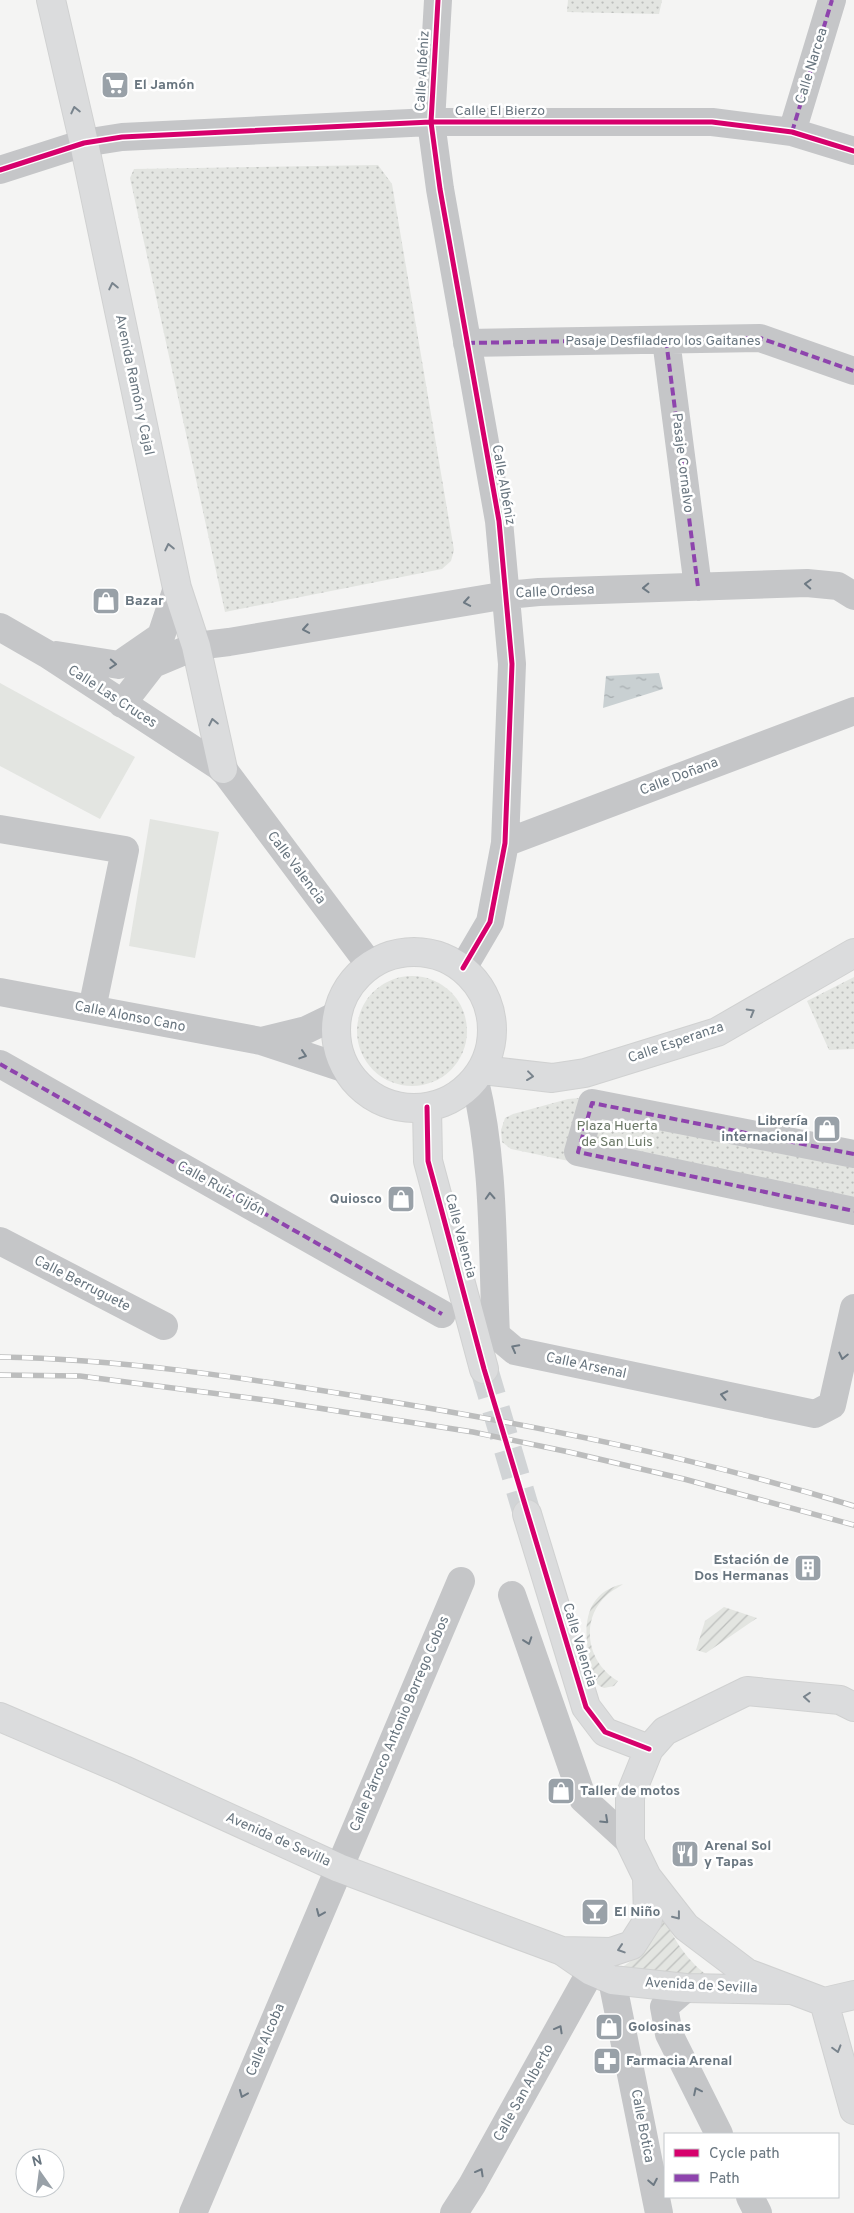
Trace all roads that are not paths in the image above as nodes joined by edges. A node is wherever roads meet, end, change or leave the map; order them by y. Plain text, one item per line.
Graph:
1 (51, 0) edge
2 (438, 0) edge
3 (832, 0) edge
4 (431, 122) junction
5 (792, 132) junction
6 (84, 144) junction
7 (854, 151) edge
8 (0, 170) edge
9 (666, 340) junction
10 (467, 343) junction
11 (854, 371) edge
12 (698, 587) junction
13 (177, 588) junction
14 (507, 595) junction
15 (854, 596) edge
16 (0, 627) edge
17 (196, 646) junction
18 (47, 654) junction
19 (122, 704) junction
20 (854, 711) edge
21 (223, 769) junction
22 (0, 829) edge
23 (505, 842) junction
24 (854, 953) edge
25 (370, 965) junction
26 (463, 968) junction
27 (0, 992) edge
28 (92, 1010) junction
29 (337, 1015) junction
30 (261, 1041) junction
31 (0, 1064) edge
32 (346, 1069) junction
33 (478, 1075) junction
34 (427, 1107) junction
35 (854, 1154) edge
36 (854, 1211) edge
37 (0, 1241) edge
38 (854, 1308) edge
39 (442, 1314) dead end
40 (164, 1326) dead end
41 (484, 1369) tunnel mouth
42 (526, 1514) tunnel mouth
43 (461, 1581) dead end
44 (512, 1595) dead end
45 (854, 1707) edge
46 (0, 1717) edge
47 (649, 1749) junction
48 (630, 1842) junction
49 (339, 1868) junction
50 (647, 1878) junction
51 (562, 1951) junction
52 (602, 1975) junction
53 (686, 1988) junction
54 (788, 1990) junction
55 (854, 1995) edge
56 (824, 2002) junction
57 (854, 2110) edge
58 (718, 2133) edge
59 (750, 2198) edge
60 (193, 2213) edge
61 (454, 2213) edge
62 (659, 2213) edge
63 (758, 2213) edge

6 -> 1 street, Avenida Ramón y Cajal
2 - 4 street, Calle Albéniz
3 - 5 street, Calle Narcea
4 - 5 street, Calle El Bierzo
4 - 6 street, Calle El Bierzo
4 - 10 street, Calle Albéniz
5 - 7 street, Calle El Bierzo
6 - 8 street, Calle El Bierzo
13 -> 6 street, Avenida Ramón y Cajal
9 - 10 street, Pasaje Desfiladero los Gaitanes
9 - 11 street, Pasaje Desfiladero los Gaitanes
9 - 12 street, Pasaje Cornalvo
10 - 14 street, Calle Albéniz
12 -> 14 street, Calle Ordesa
15 -> 12 street, Calle Ordesa
13 - 17 street, Avenida Ramón y Cajal
18 -> 13 street
14 -> 17 street, Calle Ordesa
14 - 23 street, Calle Albéniz
16 - 18 street, Calle Las Cruces
17 - 19 street, Calle Ordesa
21 -> 17 street, Avenida Ramón y Cajal
18 - 19 street, Calle Las Cruces
19 - 21 street, Calle Las Cruces
20 - 23 street, Calle Doñana
21 - 25 street, Calle Valencia
22 - 28 street
23 - 26 street, Calle Albéniz
33 -> 24 street, Calle Esperanza
25 - 26 street
25 - 29 street
26 - 33 street
27 - 28 street, Calle Alonso Cano
28 - 30 street, Calle Alonso Cano
29 - 30 street, Calle Alonso Cano
29 - 32 street
30 -> 32 street, Calle Alonso Cano
31 - 39 street, Calle Ruiz Gijón
32 - 34 street
33 - 34 street
38 -> 33 street, Calle Arsenal
34 - 41 street, Calle Valencia
35 - 36 street
37 - 40 street, Calle Berruguete
42 - 47 street, Calle Valencia
43 - 49 street, Calle Párroco Antonio Borrego Cobos
44 -> 48 street
45 -> 47 street
46 - 49 street, Avenida de Sevilla
47 - 48 street
48 - 50 street
49 - 51 street, Avenida de Sevilla
49 -> 60 street, Calle Alcoba
50 -> 51 street, Avenida de Sevilla
50 -> 54 street
51 - 52 street, Avenida de Sevilla
52 - 53 street, Avenida de Sevilla
61 -> 52 street, Calle San Alberto
52 -> 62 street, Calle Botica
53 - 54 street, Avenida de Sevilla
58 -> 53 street
54 - 56 street
55 - 56 street
56 -> 57 street
59 - 63 street

